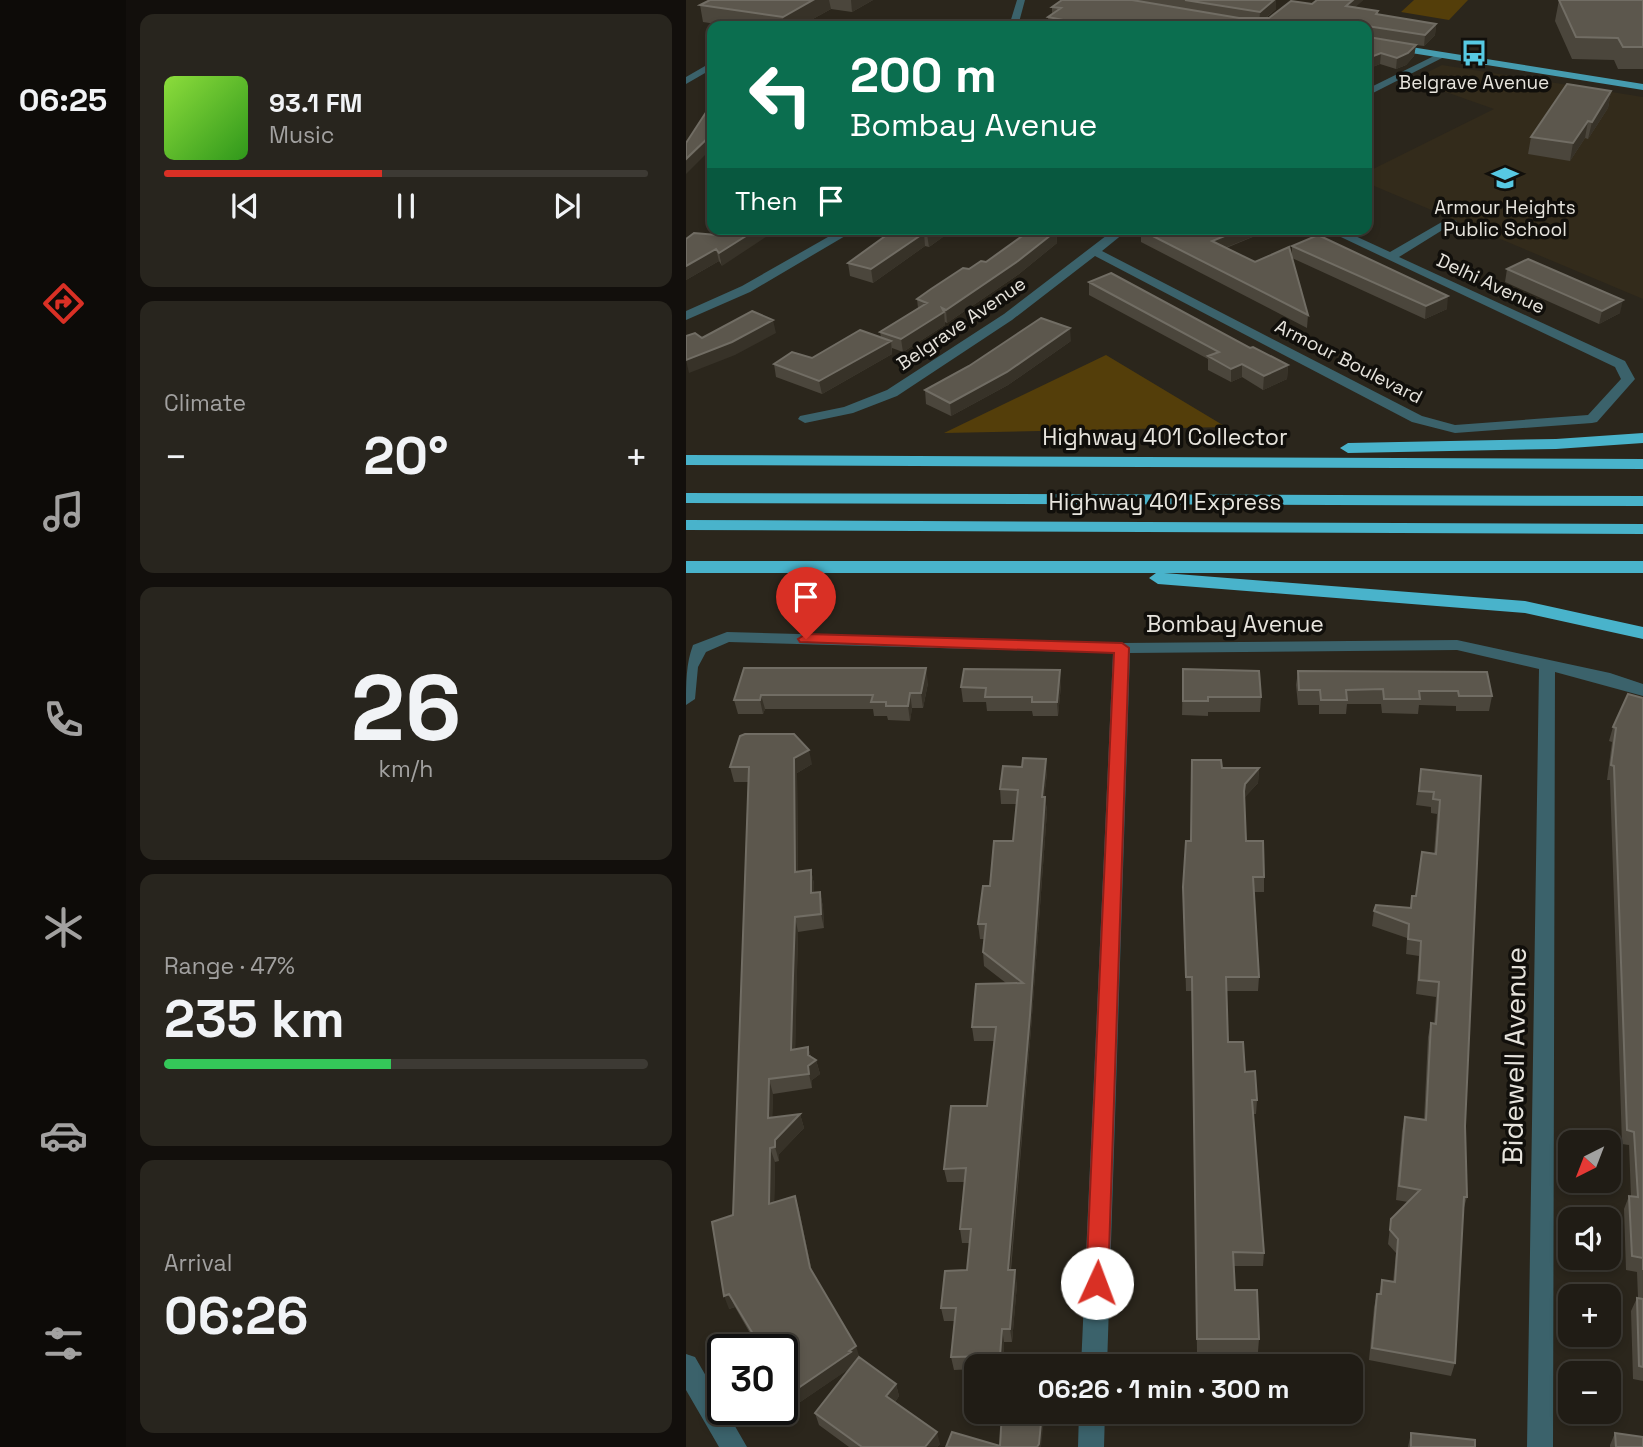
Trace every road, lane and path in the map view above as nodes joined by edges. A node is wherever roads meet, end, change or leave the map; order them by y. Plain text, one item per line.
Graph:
1 (1021, 0) edge
2 (1015, 21) edge
3 (1372, 44) edge
4 (1443, 55) junction
5 (707, 68) edge
6 (686, 81) edge
7 (1643, 87) edge
8 (1372, 90) edge
9 (1451, 221) dead end
10 (840, 235) edge
11 (1116, 235) edge
12 (1343, 235) edge
13 (1096, 252) junction
14 (1391, 257) junction
15 (686, 316) edge
16 (1628, 379) joint
17 (805, 419) dead end
18 (1643, 438) edge
19 (686, 460) edge
20 (1232, 461) junction
21 (1643, 464) edge
22 (686, 498) edge
23 (1643, 501) edge
24 (686, 525) edge
25 (1643, 529) edge
26 (1077, 566) junction
27 (686, 567) edge
28 (1643, 567) edge
29 (1643, 633) edge
30 (1122, 648) junction
31 (1547, 665) junction
32 (1643, 690) edge
33 (686, 699) edge
34 (1095, 1354) edge
35 (686, 1366) edge
36 (1092, 1424) edge
37 (734, 1447) edge
38 (1091, 1447) edge
39 (1540, 1447) edge

1 - 2 street
3 - 4 main road
4 - 7 main road
4 - 8 street
5 - 6 street
9 - 14 street
10 - 15 street
11 - 13 street, Belgrave Avenue
12 - 14 street, Delhi Avenue
13 - 16 street, Armour Boulevard
13 - 17 street, Belgrave Avenue
14 - 16 street, Delhi Avenue
18 - 20 highway
19 - 20 highway, Highway 401 Collector
20 - 21 highway, Highway 401 Collector
22 - 23 highway, Highway 401 Express
24 - 25 highway, Highway 401 Express
26 - 27 highway
26 - 28 highway
26 - 29 highway
30 - 31 street, Bombay Avenue
30 - 33 street, Bombay Avenue
30 - 34 street
31 - 32 street, Bombay Avenue
31 - 39 street, Bidewell Avenue
35 - 37 street
36 - 38 street

